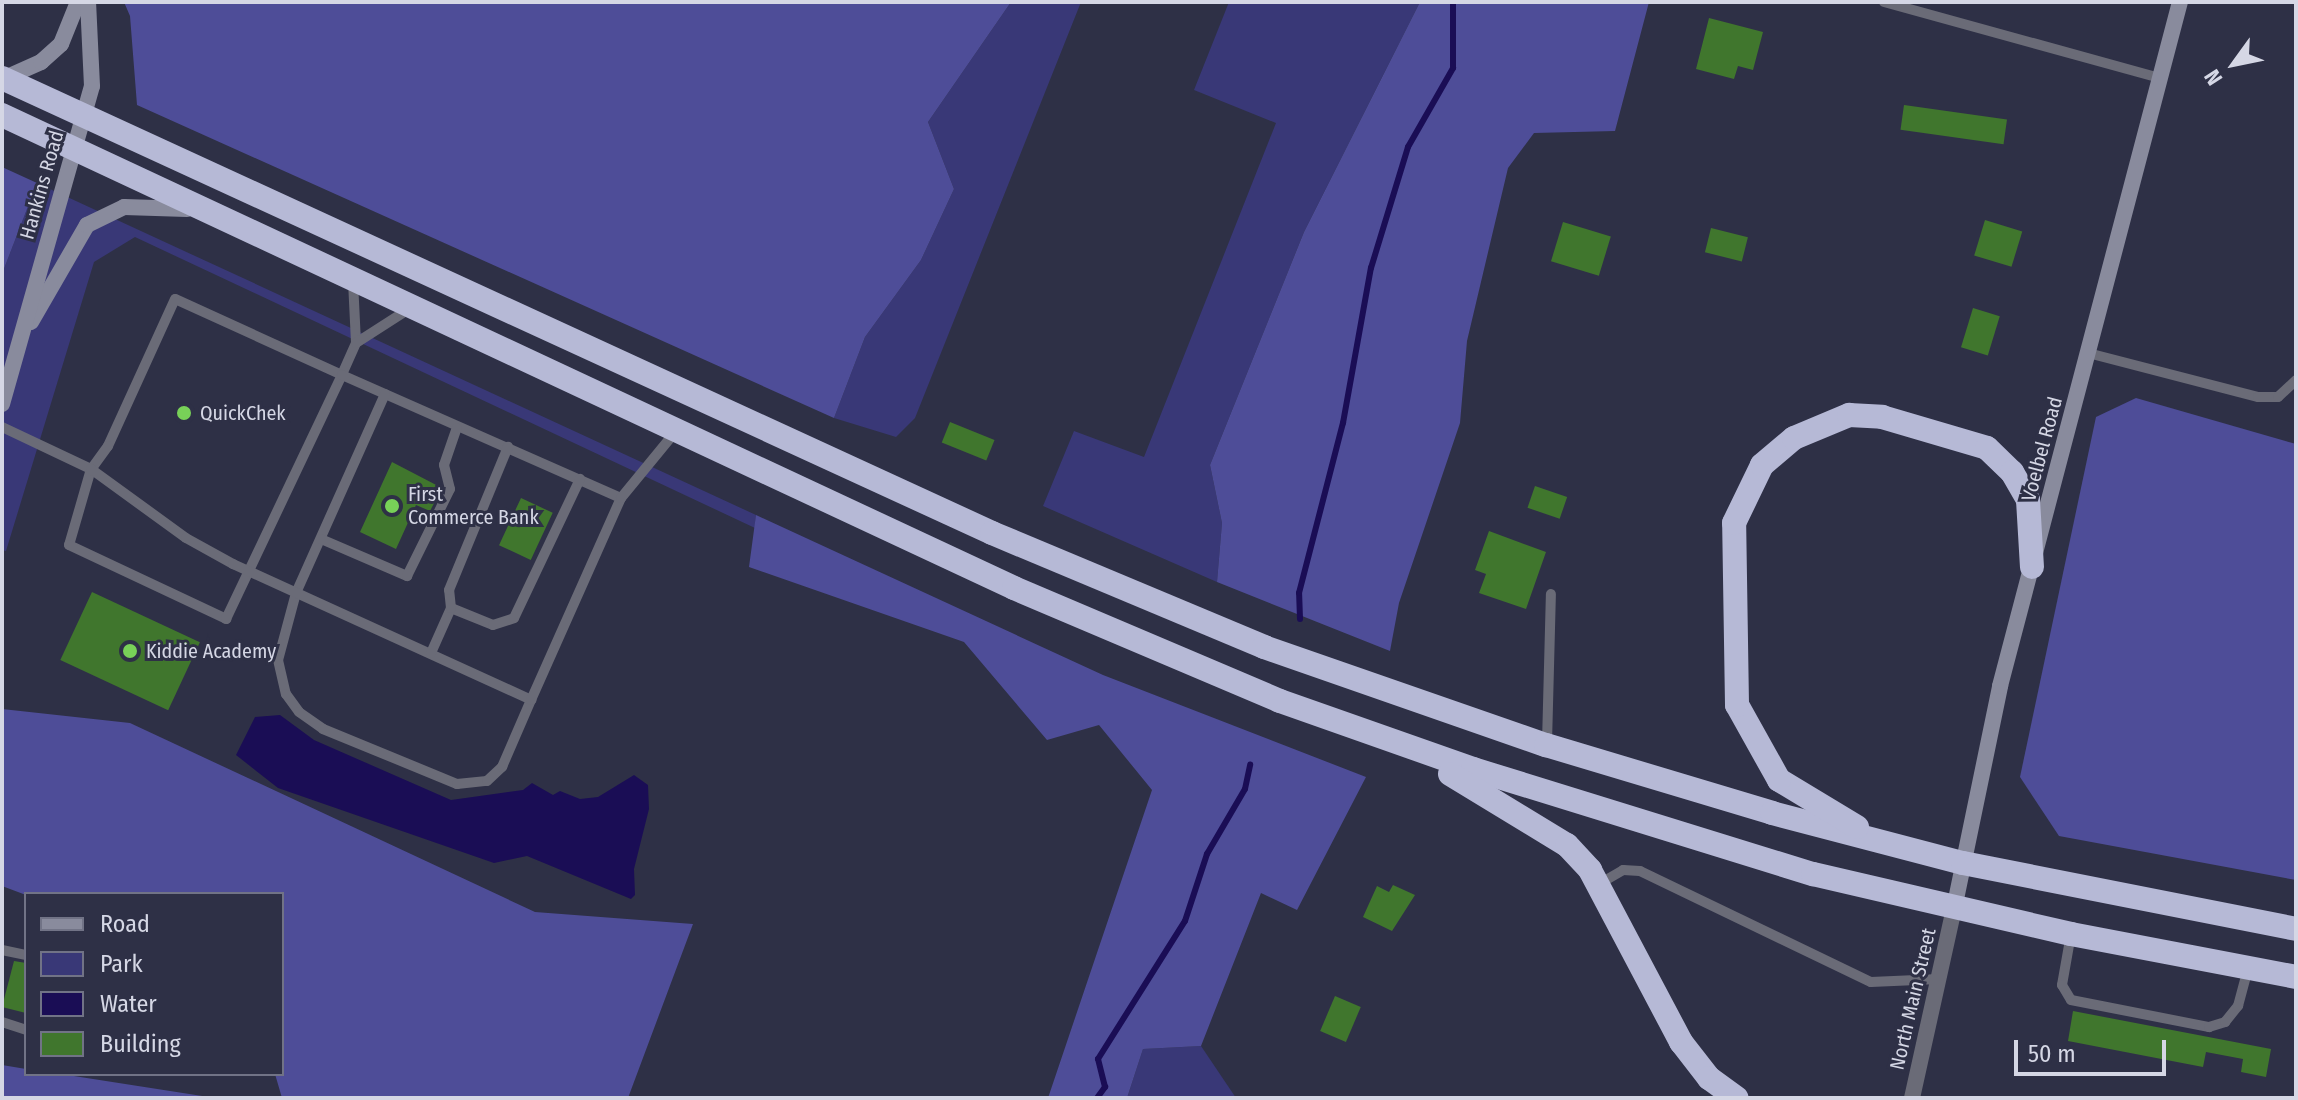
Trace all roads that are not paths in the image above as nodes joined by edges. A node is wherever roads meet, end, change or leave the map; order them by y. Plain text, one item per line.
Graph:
1 (78, 2) edge
2 (88, 2) edge
3 (1884, 2) edge
4 (2180, 2) edge
5 (3, 78) edge
6 (2160, 78) junction
7 (2, 115) edge
8 (83, 115) junction
9 (72, 148) junction
10 (210, 215) junction
11 (353, 279) junction
12 (413, 307) junction
13 (356, 343) junction
14 (16, 352) junction
15 (2088, 353) junction
16 (342, 375) junction
17 (2296, 380) edge
18 (385, 394) junction
19 (2, 404) edge
20 (2, 427) edge
21 (457, 428) junction
22 (679, 428) junction
23 (508, 447) junction
24 (91, 469) junction
25 (580, 479) junction
26 (621, 498) junction
27 (321, 539) junction
28 (2032, 567) junction
29 (248, 572) junction
30 (296, 593) junction
31 (1551, 594) dead end
32 (451, 608) junction
33 (431, 653) junction
34 (531, 700) junction
35 (1381, 737) junction
36 (1546, 745) junction
37 (1879, 841) junction
38 (1963, 863) junction
39 (1599, 884) junction
40 (1954, 909) junction
41 (2296, 929) edge
42 (2071, 934) junction
43 (2, 950) edge
44 (24, 955) edge
45 (2248, 969) junction
46 (2296, 977) edge
47 (1939, 979) junction
48 (2, 1022) edge
49 (24, 1029) edge
50 (1737, 1098) edge
51 (1912, 1098) edge

1 - 5 street
2 - 8 street, Hankins Road
3 - 6 lane
4 - 6 street, Voelbel Road
5 - 8 highway
6 - 15 street, Voelbel Road
7 - 9 highway
8 - 9 street, Hankins Road
8 - 36 highway
9 - 10 highway
9 - 14 street, Hankins Road
10 - 11 highway
10 - 14 street
11 - 12 highway
11 - 13 lane
12 - 13 lane
12 - 22 highway
13 - 16 lane
14 - 19 street, Hankins Road
15 - 17 lane
15 - 28 street, Voelbel Road
16 - 18 lane
16 - 24 lane
16 - 29 lane
18 - 21 lane
18 - 27 lane
20 - 24 lane
21 - 23 lane
21 - 27 lane
22 - 26 lane
22 - 35 highway
23 - 25 lane
23 - 32 lane
24 - 29 lane
24 - 29 lane
25 - 26 lane
25 - 32 lane
26 - 34 lane
27 - 30 lane
28 - 37 highway
28 - 38 street, Voelbel Road
29 - 30 lane
30 - 33 lane
30 - 34 lane
31 - 36 lane
32 - 33 lane
33 - 34 lane
35 - 39 highway
35 - 40 highway
36 - 37 highway
37 - 38 highway
38 - 40 street, Voelbel Road
38 - 41 highway
39 - 47 lane
39 - 50 highway
40 - 42 highway
40 - 47 street, North Main Street
42 - 45 highway
42 - 45 lane
43 - 44 lane
45 - 46 highway
47 - 51 street, North Main Street
48 - 49 lane

